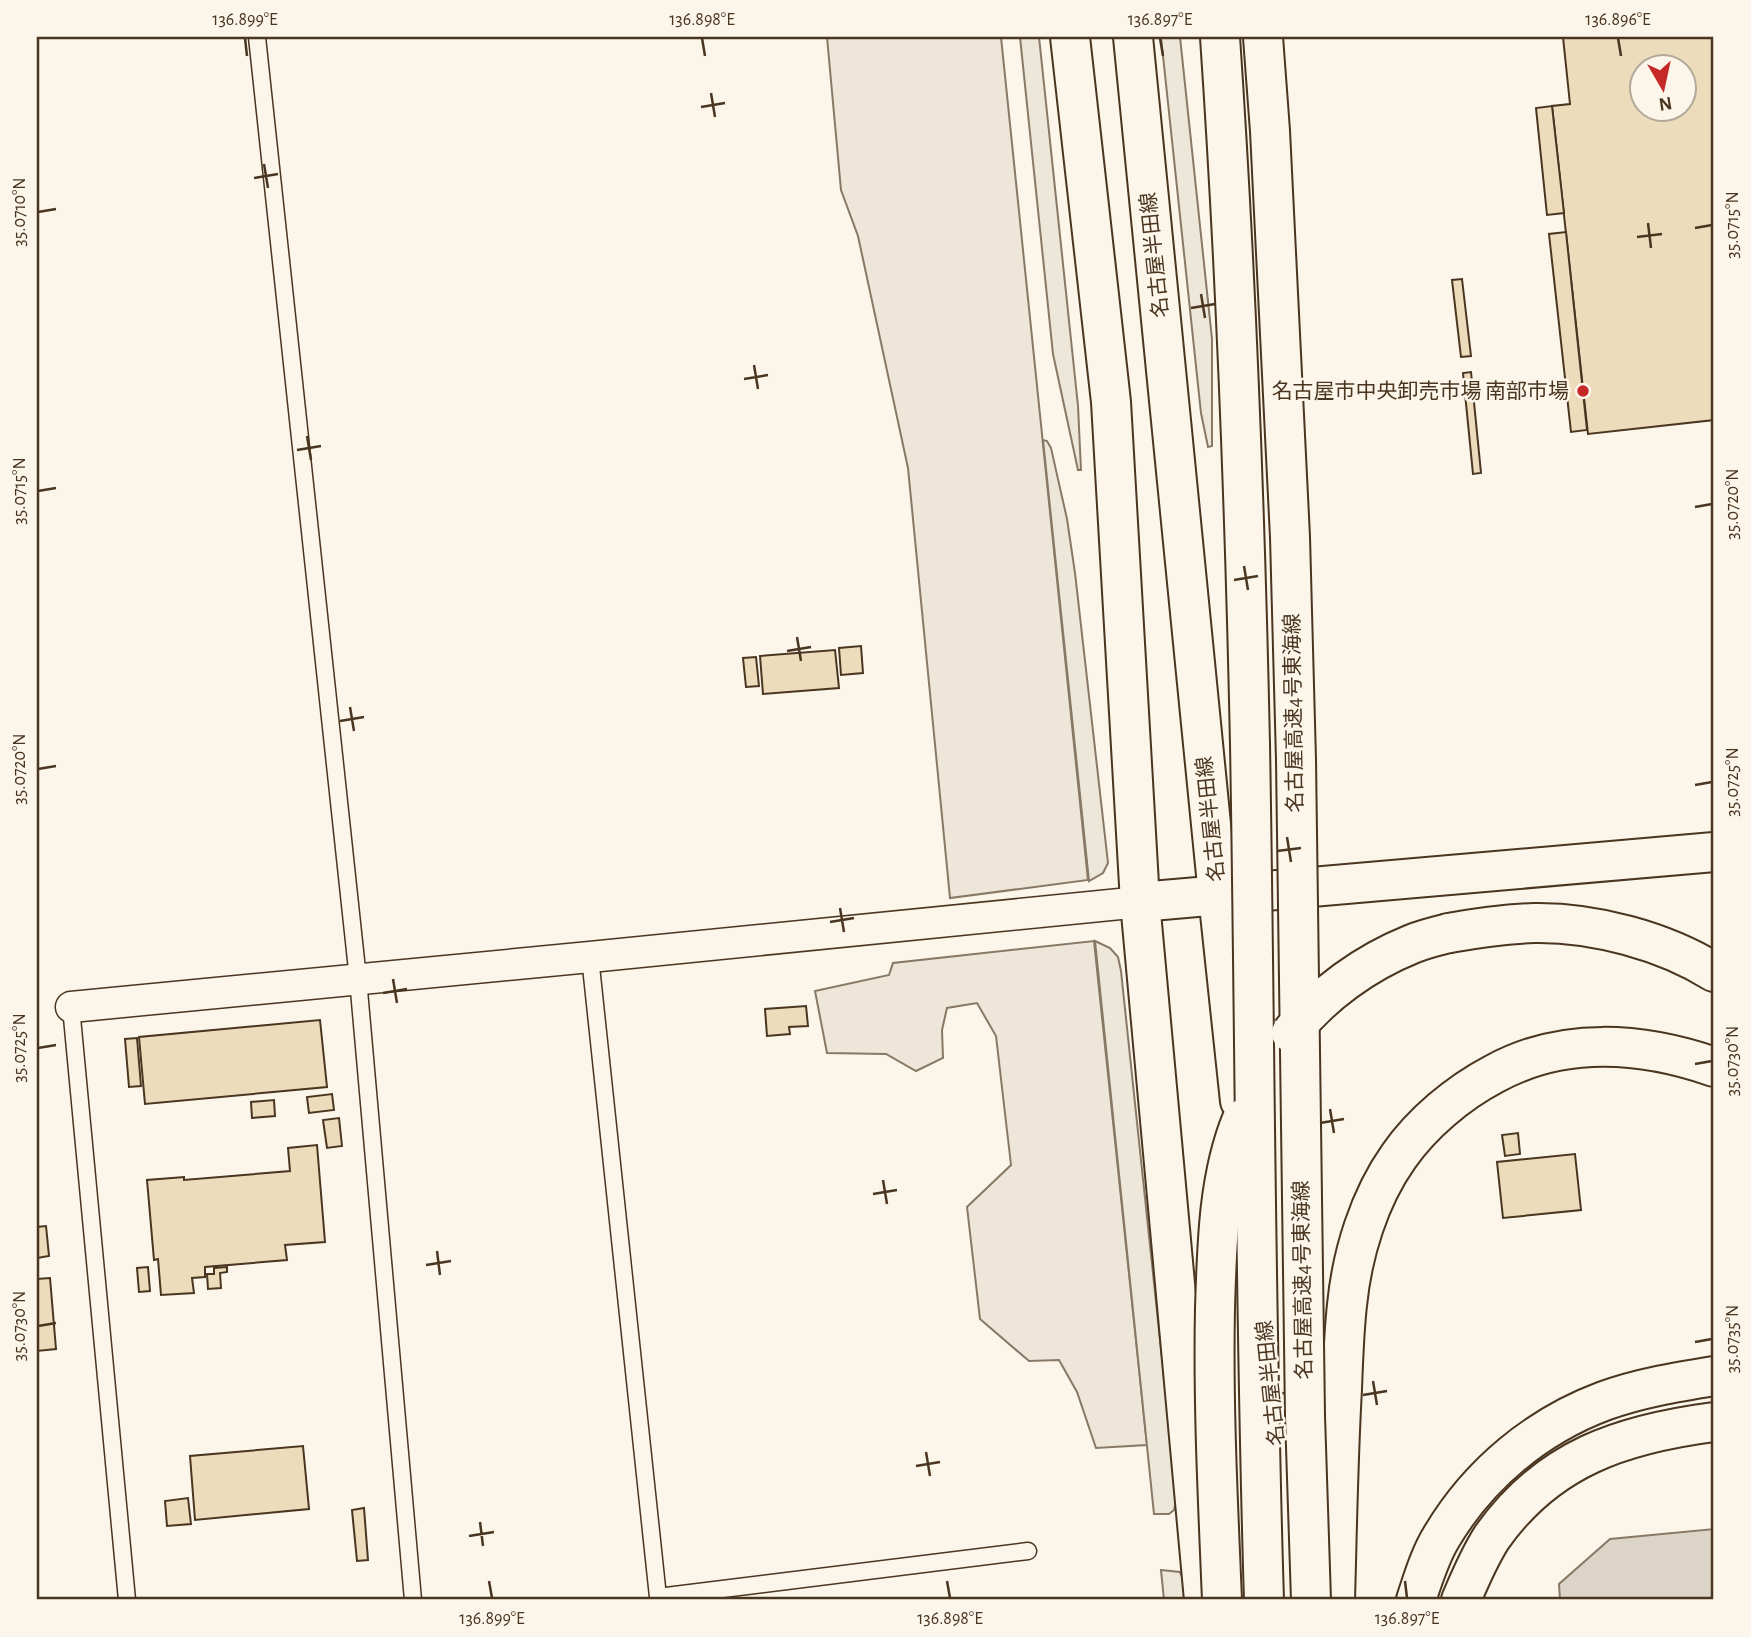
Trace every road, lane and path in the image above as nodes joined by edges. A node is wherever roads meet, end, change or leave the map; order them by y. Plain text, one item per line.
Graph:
1 (257, 37) edge
2 (1070, 37) edge
3 (1133, 37) edge
4 (1220, 37) edge
5 (1263, 37) edge
6 (1714, 852) edge
7 (1218, 895) junction
8 (1140, 902) junction
9 (590, 957) junction
10 (1714, 972) edge
11 (358, 979) junction
12 (71, 1007) joint
13 (1714, 1067) edge
14 (1714, 1376) edge
15 (1714, 1422) edge
16 (1028, 1551) dead end
17 (127, 1600) edge
18 (413, 1600) edge
19 (1204, 1600) edge
20 (1222, 1600) edge
21 (1264, 1600) edge
22 (1294, 1600) edge
23 (1311, 1600) edge
24 (1335, 1600) edge
25 (1416, 1600) edge
26 (1461, 1600) edge

1 - 11 lane
2 - 8 main road
3 - 7 main road, 名古屋半田線
4 - 21 main road, bridge
5 - 23 main road, 名古屋高速4号東海線, bridge
6 - 7 main road
7 - 8 main road
7 - 22 main road, 名古屋半田線
8 - 9 street
8 - 19 main road
9 - 11 street
9 - 16 lane
10 - 20 main road, bridge
11 - 12 street
11 - 18 lane
12 - 17 lane
13 - 24 main road
14 - 25 main road
15 - 26 main road

